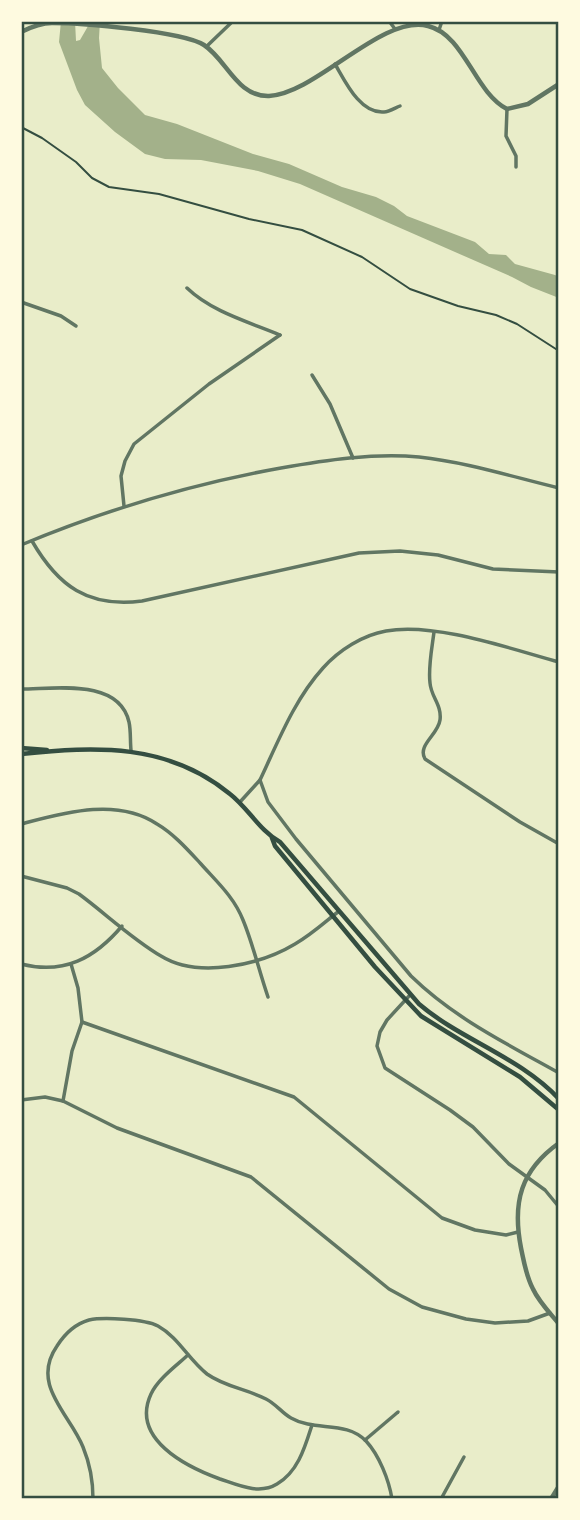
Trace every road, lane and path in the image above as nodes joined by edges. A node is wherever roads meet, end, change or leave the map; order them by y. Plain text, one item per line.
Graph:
1 (233, 21) edge
2 (389, 21) edge
3 (442, 21) edge
4 (395, 30) junction
5 (439, 30) junction
6 (21, 32) edge
7 (207, 46) junction
8 (335, 64) junction
9 (559, 84) edge
10 (400, 106) dead end
11 (507, 109) junction
12 (21, 127) edge
13 (516, 167) dead end
14 (187, 288) dead end
15 (21, 302) edge
16 (76, 326) dead end
17 (559, 351) edge
18 (312, 375) dead end
19 (353, 458) junction
20 (559, 488) edge
21 (124, 506) junction
22 (32, 541) junction
23 (21, 545) edge
24 (559, 572) edge
25 (434, 632) junction
26 (559, 662) edge
27 (21, 689) edge
28 (21, 748) edge
29 (48, 750) junction
30 (131, 750) junction
31 (21, 754) edge
32 (260, 780) junction
33 (240, 802) junction
34 (21, 824) edge
35 (272, 838) junction
36 (559, 844) edge
37 (21, 876) edge
38 (339, 911) junction
39 (332, 916) junction
40 (122, 926) junction
41 (256, 959) junction
42 (21, 964) edge
43 (71, 964) junction
44 (410, 995) junction
45 (268, 997) dead end
46 (405, 1000) junction
47 (82, 1022) junction
48 (559, 1073) edge
49 (559, 1098) edge
50 (21, 1100) edge
51 (63, 1101) junction
52 (559, 1110) edge
53 (559, 1143) edge
54 (527, 1175) junction
55 (559, 1207) edge
56 (518, 1232) junction
57 (550, 1313) junction
58 (559, 1324) edge
59 (188, 1355) junction
60 (398, 1412) dead end
61 (312, 1425) junction
62 (365, 1440) junction
63 (464, 1457) dead end
64 (559, 1486) edge
65 (93, 1499) edge
66 (392, 1499) edge
67 (441, 1499) edge
68 (551, 1499) edge

1 - 7 street
2 - 4 street
3 - 5 street
4 - 5 street
4 - 8 street
5 - 11 street
6 - 7 street
7 - 8 street
8 - 10 street
9 - 11 street
11 - 13 street
12 - 17 path
14 - 21 street
15 - 16 street
18 - 19 street
19 - 20 street
19 - 21 street
21 - 22 street
22 - 23 street
22 - 24 street
25 - 26 street
25 - 32 street
25 - 36 street
27 - 30 street
28 - 29 main road
29 - 30 main road
29 - 31 main road
30 - 33 main road
32 - 33 street
32 - 48 street
33 - 35 main road
34 - 41 street
35 - 38 main road
35 - 39 main road
37 - 40 street
38 - 39 street
38 - 44 main road
39 - 41 street
39 - 46 main road
40 - 41 street
40 - 43 street
41 - 45 street
42 - 43 street
43 - 47 street
44 - 46 street
44 - 49 main road
46 - 52 main road
46 - 54 street
47 - 51 street
47 - 56 street
50 - 51 street
51 - 57 street
53 - 54 street
54 - 55 street
54 - 56 street
56 - 57 street
57 - 58 street
59 - 61 street
59 - 61 street
59 - 65 street
60 - 62 street
61 - 62 street
62 - 66 street
63 - 67 street
64 - 68 street

